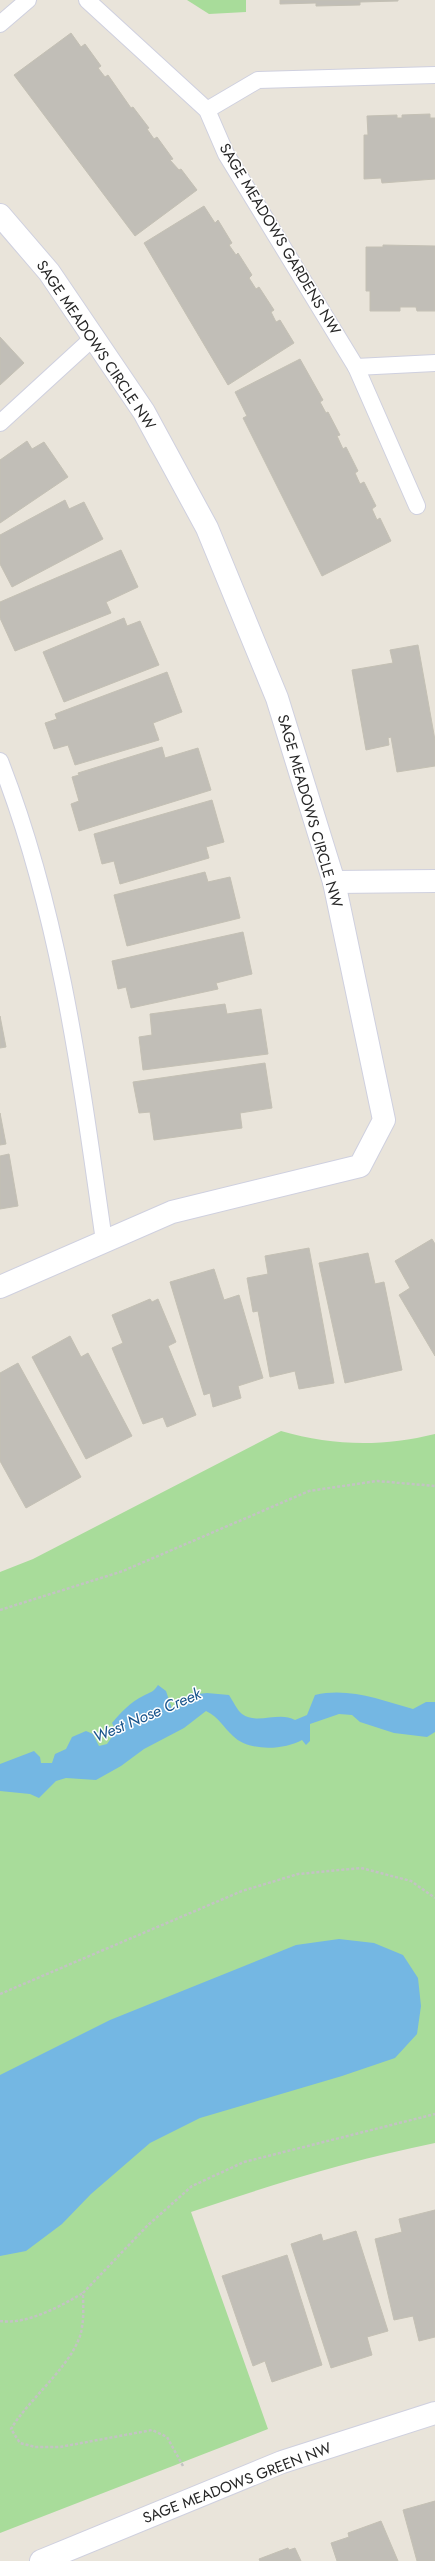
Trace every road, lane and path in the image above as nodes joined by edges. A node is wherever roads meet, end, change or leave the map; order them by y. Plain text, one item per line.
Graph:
1 (28, 0) edge
2 (87, 0) edge
3 (0, 24) edge
4 (435, 75) edge
5 (207, 110) junction
6 (0, 215) edge
7 (94, 337) junction
8 (435, 363) edge
9 (356, 367) junction
10 (0, 423) edge
11 (416, 506) dead end
12 (0, 761) edge
13 (435, 881) edge
14 (334, 882) junction
15 (104, 1241) junction
16 (0, 1287) edge
17 (435, 1486) edge
18 (0, 1610) edge
19 (435, 1898) edge
20 (0, 1994) edge
21 (435, 2114) edge
22 (83, 2293) junction
23 (0, 2321) edge
24 (435, 2413) edge
25 (184, 2469) dead end
26 (41, 2561) edge

1 - 3 lane
2 - 5 lane, SAGE MEADOWS GARDENS NW
4 - 5 lane
5 - 9 lane, SAGE MEADOWS GARDENS NW
6 - 7 street, SAGE MEADOWS CIRCLE NW
7 - 10 lane
7 - 14 street, SAGE MEADOWS CIRCLE NW
8 - 9 lane
9 - 11 lane, SAGE MEADOWS GARDENS NW
12 - 15 lane
13 - 14 street
14 - 15 street, SAGE MEADOWS CIRCLE NW
15 - 16 street, SAGE MEADOWS CIRCLE NW
17 - 18 path
19 - 20 path
21 - 22 path
22 - 23 path
22 - 25 path
24 - 26 street, SAGE MEADOWS GREEN NW

